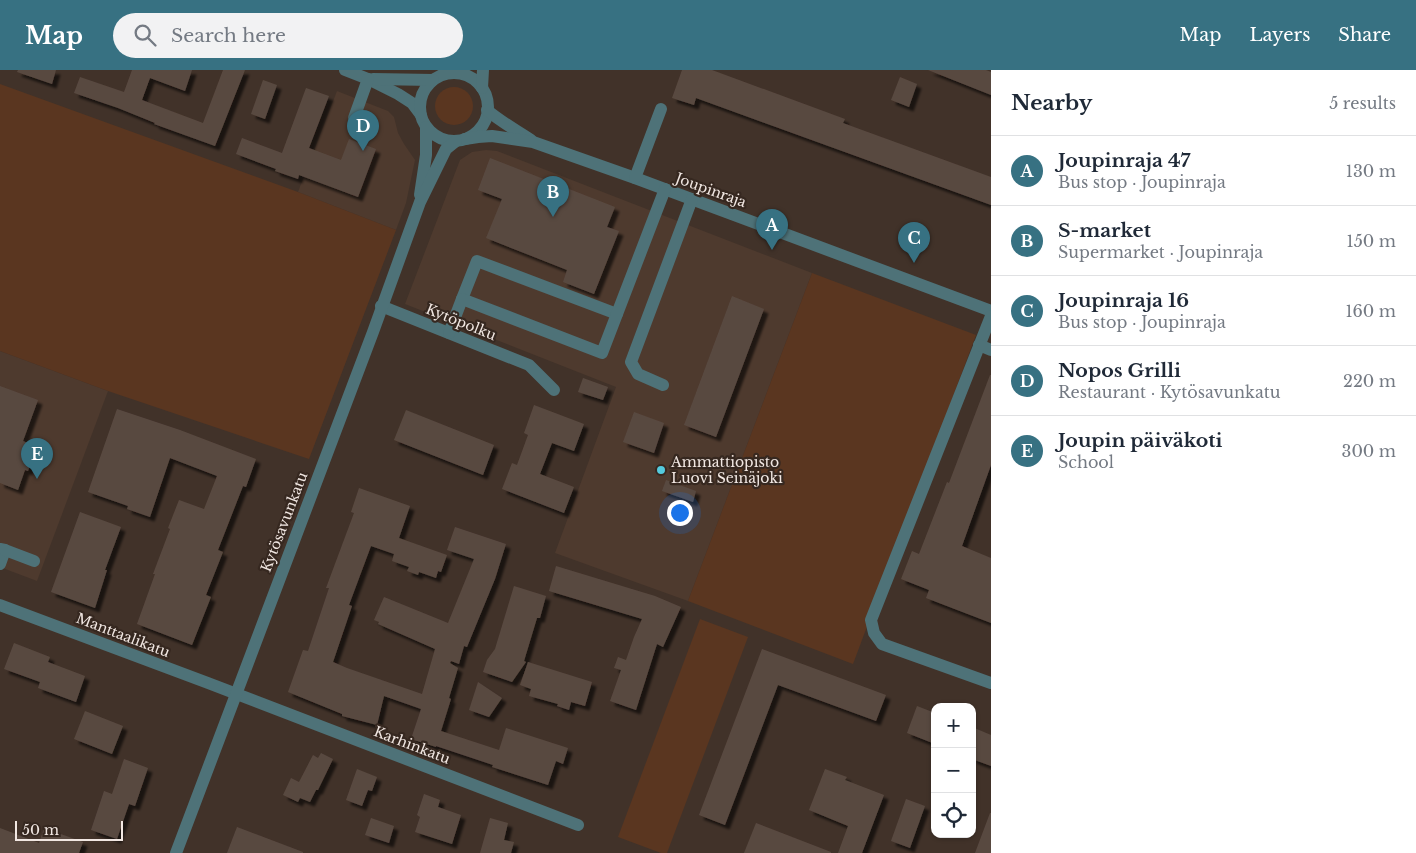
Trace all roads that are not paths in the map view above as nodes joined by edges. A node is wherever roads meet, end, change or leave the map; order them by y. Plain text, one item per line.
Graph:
1 (345, 70) edge
2 (483, 70) edge
3 (456, 72) edge
4 (368, 79) junction
5 (433, 80) junction
6 (482, 88) junction
7 (487, 110) junction
8 (661, 110) dead end
9 (354, 118) dead end
10 (424, 121) junction
11 (460, 140) junction
12 (533, 142) junction
13 (635, 178) junction
14 (665, 189) junction
15 (692, 199) junction
16 (420, 202) junction
17 (462, 299) junction
18 (381, 306) junction
19 (991, 311) edge
20 (617, 314) junction
21 (991, 316) edge
22 (449, 333) junction
23 (979, 345) junction
24 (991, 350) edge
25 (663, 384) dead end
26 (554, 390) dead end
27 (2, 550) edge
28 (34, 561) dead end
29 (0, 564) edge
30 (0, 605) edge
31 (991, 684) edge
32 (236, 694) junction
33 (578, 824) dead end
34 (176, 853) edge

1 - 4 street
2 - 6 street
3 - 5 street
3 - 6 street
4 - 5 street
4 - 9 street
4 - 10 street
5 - 10 street
6 - 7 street
7 - 11 street
7 - 12 street, Joupinraja
8 - 13 street
10 - 11 street
10 - 16 street, Kytösavunkatu
11 - 12 street, Joupinraja
11 - 16 street, Kytösavunkatu
12 - 13 street, Joupinraja
13 - 14 street, Joupinraja
14 - 15 street, Joupinraja
14 - 20 street
15 - 19 street, Joupinraja
15 - 25 street
16 - 18 street, Kytösavunkatu
17 - 20 street
17 - 20 street
17 - 22 street
18 - 22 street, Kytöpolku
18 - 32 street, Kytösavunkatu
21 - 23 street
22 - 26 street, Kytöpolku
23 - 24 street
23 - 31 street
27 - 28 street
27 - 29 street
30 - 32 street, Manttaalikatu
32 - 33 street, Karhinkatu
32 - 34 street, Kytösavunkatu

